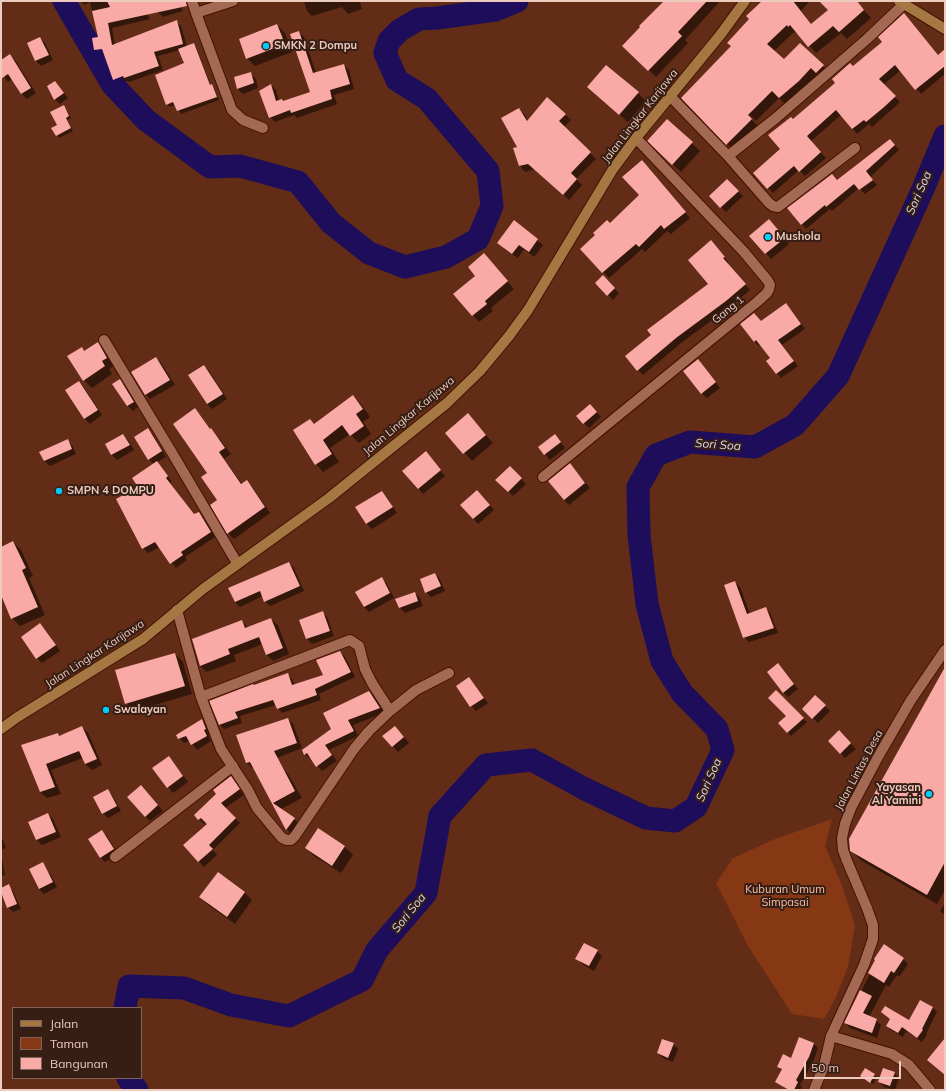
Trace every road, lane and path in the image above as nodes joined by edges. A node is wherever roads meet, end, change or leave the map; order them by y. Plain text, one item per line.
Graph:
1 (192, 1) edge
2 (233, 1) edge
3 (745, 1) edge
4 (901, 2) edge
5 (196, 13) junction
6 (945, 29) edge
7 (670, 96) junction
8 (262, 128) dead end
9 (636, 138) junction
10 (855, 148) dead end
11 (728, 156) junction
12 (104, 340) dead end
13 (543, 477) dead end
14 (237, 563) junction
15 (177, 610) junction
16 (945, 650) edge
17 (449, 673) dead end
18 (201, 697) junction
19 (390, 711) junction
20 (1, 729) edge
21 (233, 766) junction
22 (115, 858) dead end
23 (831, 1036) junction
24 (814, 1090) edge
25 (930, 1090) edge

1 - 5 street
2 - 5 street
3 - 7 main road, Jalan Lingkar Karijawa
4 - 6 main road
4 - 11 street
5 - 8 street
7 - 9 main road, Jalan Lingkar Karijawa
7 - 11 street
9 - 13 street, Gang 1
9 - 14 main road, Jalan Lingkar Karijawa
10 - 11 street
12 - 14 street
14 - 15 main road, Jalan Lingkar Karijawa
15 - 18 street
15 - 20 main road, Jalan Lingkar Karijawa
16 - 23 street, Jalan Lintas Desa
17 - 19 street
18 - 19 street
18 - 21 street
19 - 21 street
21 - 22 street
23 - 24 street, Jalan Lintas Desa
23 - 25 street

